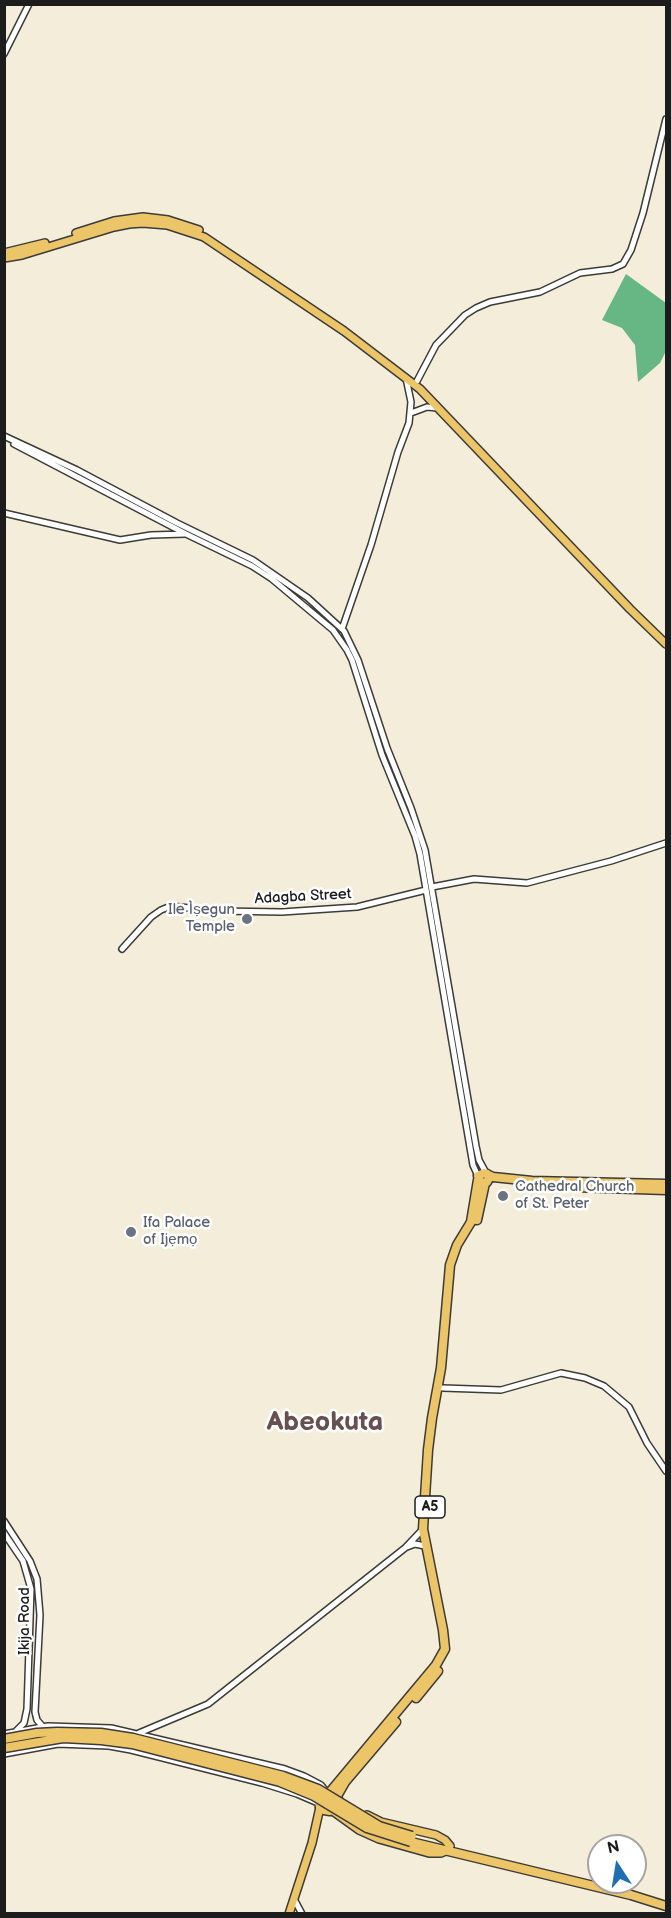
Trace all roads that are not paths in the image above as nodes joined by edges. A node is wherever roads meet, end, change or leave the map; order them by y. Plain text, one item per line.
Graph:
1 (29, 4) edge
2 (4, 54) edge
3 (666, 119) edge
4 (4, 253) edge
5 (4, 258) edge
6 (406, 377) junction
7 (417, 381) junction
8 (442, 411) junction
9 (411, 413) junction
10 (4, 438) edge
11 (4, 513) edge
12 (186, 534) junction
13 (217, 545) junction
14 (342, 629) junction
15 (666, 638) edge
16 (666, 644) edge
17 (666, 843) edge
18 (429, 888) junction
19 (122, 949) dead end
20 (484, 1178) junction
21 (664, 1187) edge
22 (443, 1388) junction
23 (666, 1471) edge
24 (4, 1521) edge
25 (423, 1529) junction
26 (4, 1533) edge
27 (425, 1546) junction
28 (405, 1548) junction
29 (43, 1727) junction
30 (16, 1731) junction
31 (139, 1733) junction
32 (4, 1734) edge
33 (4, 1739) edge
34 (4, 1748) edge
35 (4, 1754) edge
36 (333, 1795) junction
37 (320, 1805) junction
38 (331, 1811) junction
39 (411, 1839) junction
40 (449, 1848) junction
41 (666, 1900) edge
42 (295, 1901) junction
43 (666, 1906) edge
44 (290, 1914) edge
45 (302, 1914) edge

1 - 2 street
3 - 7 street
4 - 7 main road
5 - 6 main road
6 - 8 main road
6 - 9 street
7 - 15 main road
8 - 9 street
8 - 16 main road
9 - 14 street
10 - 12 street
10 - 13 street
11 - 12 street
12 - 13 street
13 - 14 street
13 - 18 street
14 - 18 street
17 - 18 street, Adagba Street
18 - 19 street, Adagba Street
18 - 20 street
20 - 21 highway
20 - 22 highway, A5
20 - 25 highway, A5
22 - 23 street
22 - 36 highway, A5
24 - 29 street, Ikija Road
25 - 27 highway, A5
25 - 28 street, A5
26 - 30 street, Ikija Road
27 - 28 street
27 - 36 highway, A5
28 - 31 street
29 - 30 street
29 - 31 street
30 - 32 street
31 - 36 street
33 - 39 highway, bridge
34 - 39 highway, bridge
35 - 37 street
36 - 37 highway
36 - 38 highway
36 - 40 main road
37 - 38 highway
37 - 42 main road
38 - 40 main road
38 - 42 main road
39 - 40 highway
40 - 41 highway
40 - 43 highway
42 - 44 main road
42 - 45 street

